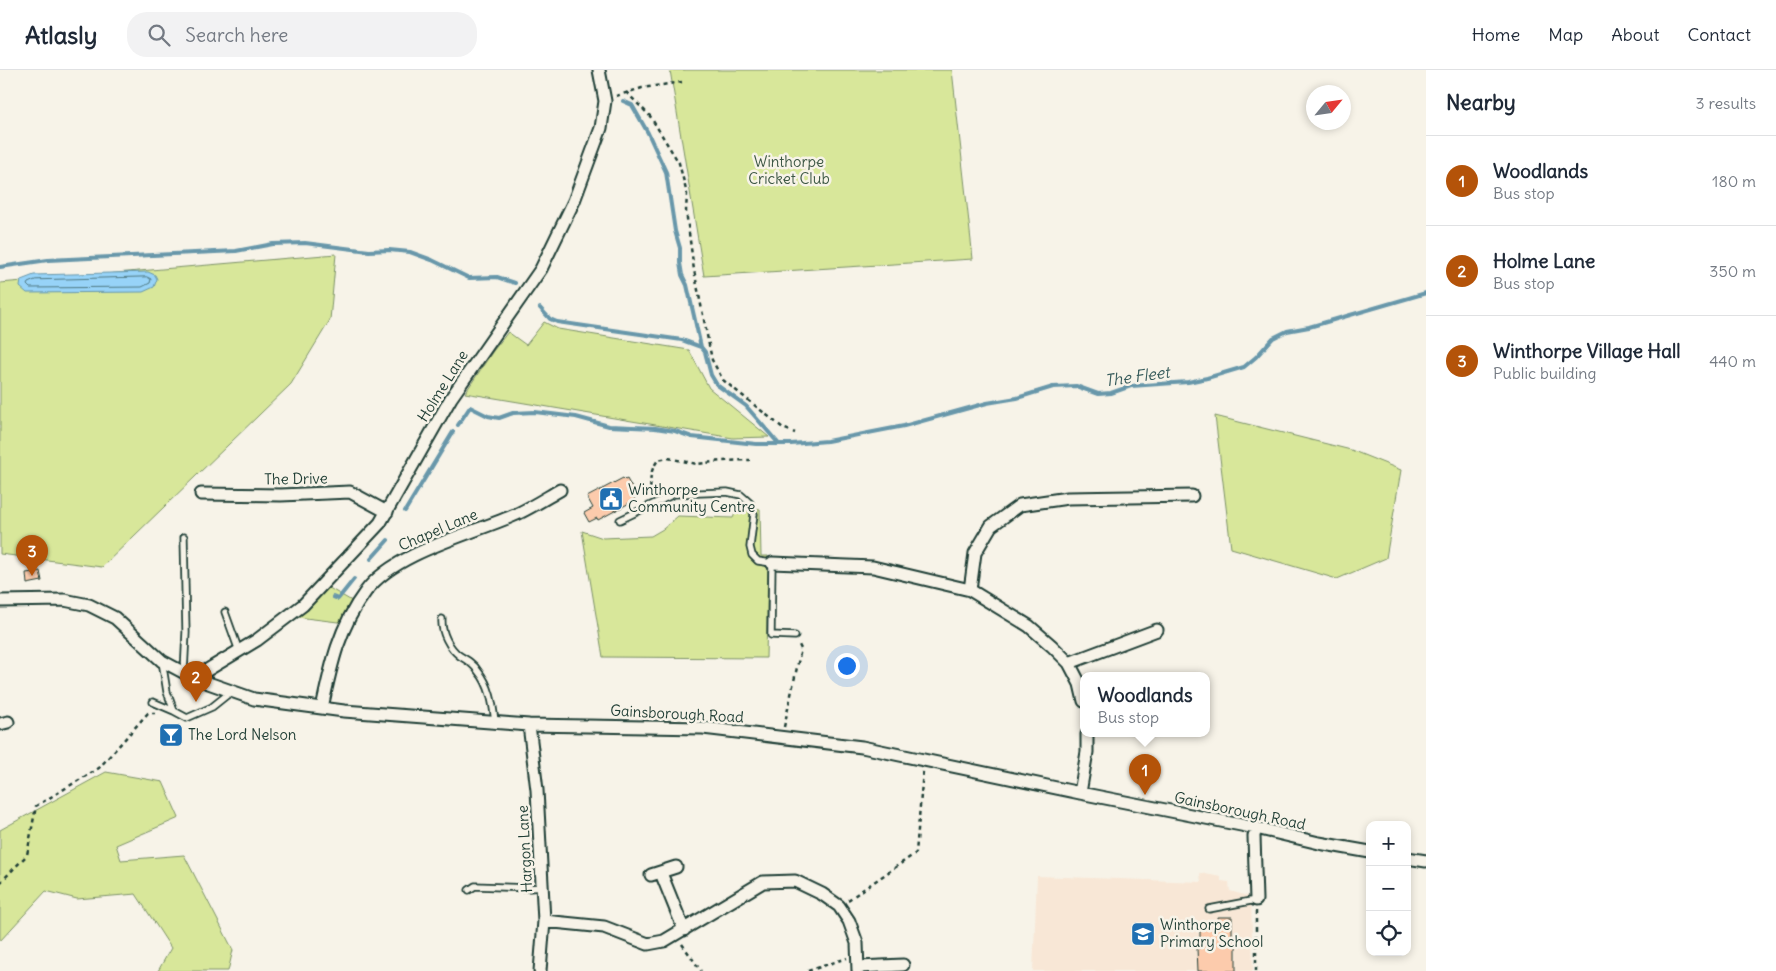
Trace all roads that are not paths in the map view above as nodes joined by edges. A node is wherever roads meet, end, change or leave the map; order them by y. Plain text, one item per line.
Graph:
1 (599, 70) edge
2 (560, 490) dead end
3 (201, 494) dead end
4 (1192, 496) dead end
5 (388, 512) junction
6 (620, 520) dead end
7 (184, 537) dead end
8 (772, 563) junction
9 (970, 590) junction
10 (0, 601) edge
11 (225, 612) dead end
12 (442, 619) dead end
13 (1157, 630) dead end
14 (795, 636) road end
15 (239, 651) junction
16 (162, 661) junction
17 (1069, 663) junction
18 (189, 676) junction
19 (1080, 684) edge
20 (232, 691) junction
21 (153, 702) dead end
22 (322, 708) junction
23 (174, 711) junction
24 (495, 722) junction
25 (528, 725) junction
26 (1087, 737) edge
27 (1080, 794) junction
28 (1256, 828) junction
29 (1366, 851) edge
30 (1411, 859) edge
31 (1426, 861) edge
32 (676, 867) dead end
33 (542, 886) junction
34 (469, 890) dead end
35 (1256, 900) joint
36 (1210, 909) dead end
37 (544, 921) junction
38 (679, 932) junction
39 (859, 964) edge
40 (903, 966) dead end
41 (540, 971) edge

1 - 5 street, Holme Lane
2 - 22 street, Chapel Lane
3 - 5 street, The Drive
4 - 9 street
5 - 15 street, Holme Lane
6 - 8 lane
7 - 18 lane
8 - 9 street
8 - 14 lane
9 - 17 street
10 - 16 street, Gainsborough Road
11 - 15 lane
12 - 24 lane
13 - 17 street
15 - 18 street, Holme Lane
16 - 18 street, Gainsborough Road
16 - 23 lane
17 - 19 street
18 - 20 street, Gainsborough Road
20 - 22 street, Gainsborough Road
20 - 23 lane
21 - 23 lane
22 - 24 street, Gainsborough Road
24 - 25 street, Gainsborough Road
25 - 27 street, Gainsborough Road
25 - 33 street, Hargon Lane
26 - 27 street
27 - 28 street, Gainsborough Road
28 - 29 street, Gainsborough Road
28 - 35 street
30 - 31 street
32 - 38 street
33 - 34 lane
33 - 37 street, Hargon Lane
35 - 36 lane
37 - 38 street
37 - 41 street, Hargon Lane
38 - 39 street
39 - 40 street

